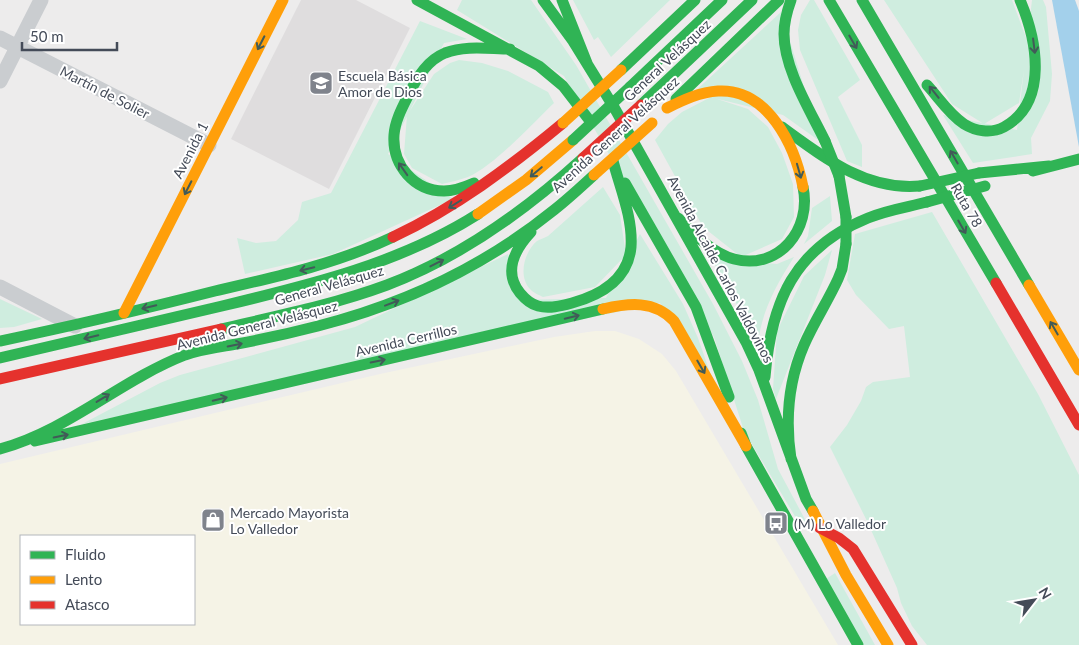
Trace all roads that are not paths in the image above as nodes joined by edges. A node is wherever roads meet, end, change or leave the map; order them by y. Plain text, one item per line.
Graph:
1 (41, 0) edge
2 (283, 0) edge
3 (417, 0) edge
4 (543, 0) edge
5 (562, 0) edge
6 (678, 0) edge
7 (695, 0) edge
8 (722, 0) edge
9 (752, 0) edge
10 (779, 0) edge
11 (791, 0) edge
12 (829, 0) edge
13 (862, 0) edge
14 (1020, 0) edge
15 (882, 35) junction
16 (0, 38) edge
17 (648, 45) junction
18 (17, 47) junction
19 (510, 49) junction
20 (587, 63) junction
21 (0, 81) edge
22 (667, 108) junction
23 (780, 126) junction
24 (209, 145) junction
25 (524, 156) junction
26 (1078, 159) edge
27 (613, 161) junction
28 (1049, 166) junction
29 (549, 214) junction
30 (678, 218) junction
31 (0, 287) edge
32 (124, 313) junction
33 (75, 326) junction
34 (0, 341) edge
35 (187, 354) junction
36 (0, 358) edge
37 (131, 367) dead end
38 (1079, 370) edge
39 (0, 379) edge
40 (764, 385) junction
41 (1079, 425) edge
42 (14, 446) junction
43 (746, 446) junction
44 (0, 449) edge
45 (791, 459) junction
46 (820, 528) junction
47 (858, 645) edge
48 (886, 645) edge
49 (912, 645) edge

1 - 18 street
2 -> 24 main road, Avenida 1
3 - 19 main road
4 - 20 main road, Avenida Alcalde Carlos Valdovinos
5 - 20 main road
6 - 17 main road
7 - 17 main road
8 -> 36 main road, General Velásquez, bridge
39 -> 9 main road, General Velásquez, bridge
10 - 22 main road, Avenida General Velásquez
11 - 45 main road, bridge
12 -> 41 main road, Ruta 78
13 - 15 main road, Ruta 78
14 -> 15 main road
38 -> 15 main road, Ruta 78
16 - 18 street, Martín de Solier
17 - 25 main road, bridge
18 - 21 street
18 - 24 street, Martín de Solier
25 -> 19 main road
19 - 27 main road
20 - 30 main road, Avenida Alcalde Carlos Valdovinos
22 - 23 main road
22 - 29 main road, Avenida General Velásquez, bridge
23 - 28 main road, bridge
23 -> 30 main road
24 -> 32 main road, Avenida 1
25 -> 32 main road
26 - 28 main road
27 - 29 main road
27 - 43 main road
28 - 40 main road, bridge
35 -> 29 main road, Avenida General Velásquez
30 - 40 main road, Avenida Alcalde Carlos Valdovinos
31 - 33 street
32 - 33 main road
33 - 34 main road
35 - 37 main road
42 -> 35 main road, Avenida General Velásquez
40 - 45 main road, Avenida Alcalde Carlos Valdovinos
42 -> 43 main road, Avenida Cerrillos
42 - 44 main road, Avenida Cerrillos
43 - 47 main road
45 - 46 main road, Avenida Alcalde Carlos Valdovinos
46 - 48 main road, Avenida Alcalde Carlos Valdovinos
46 - 49 main road

